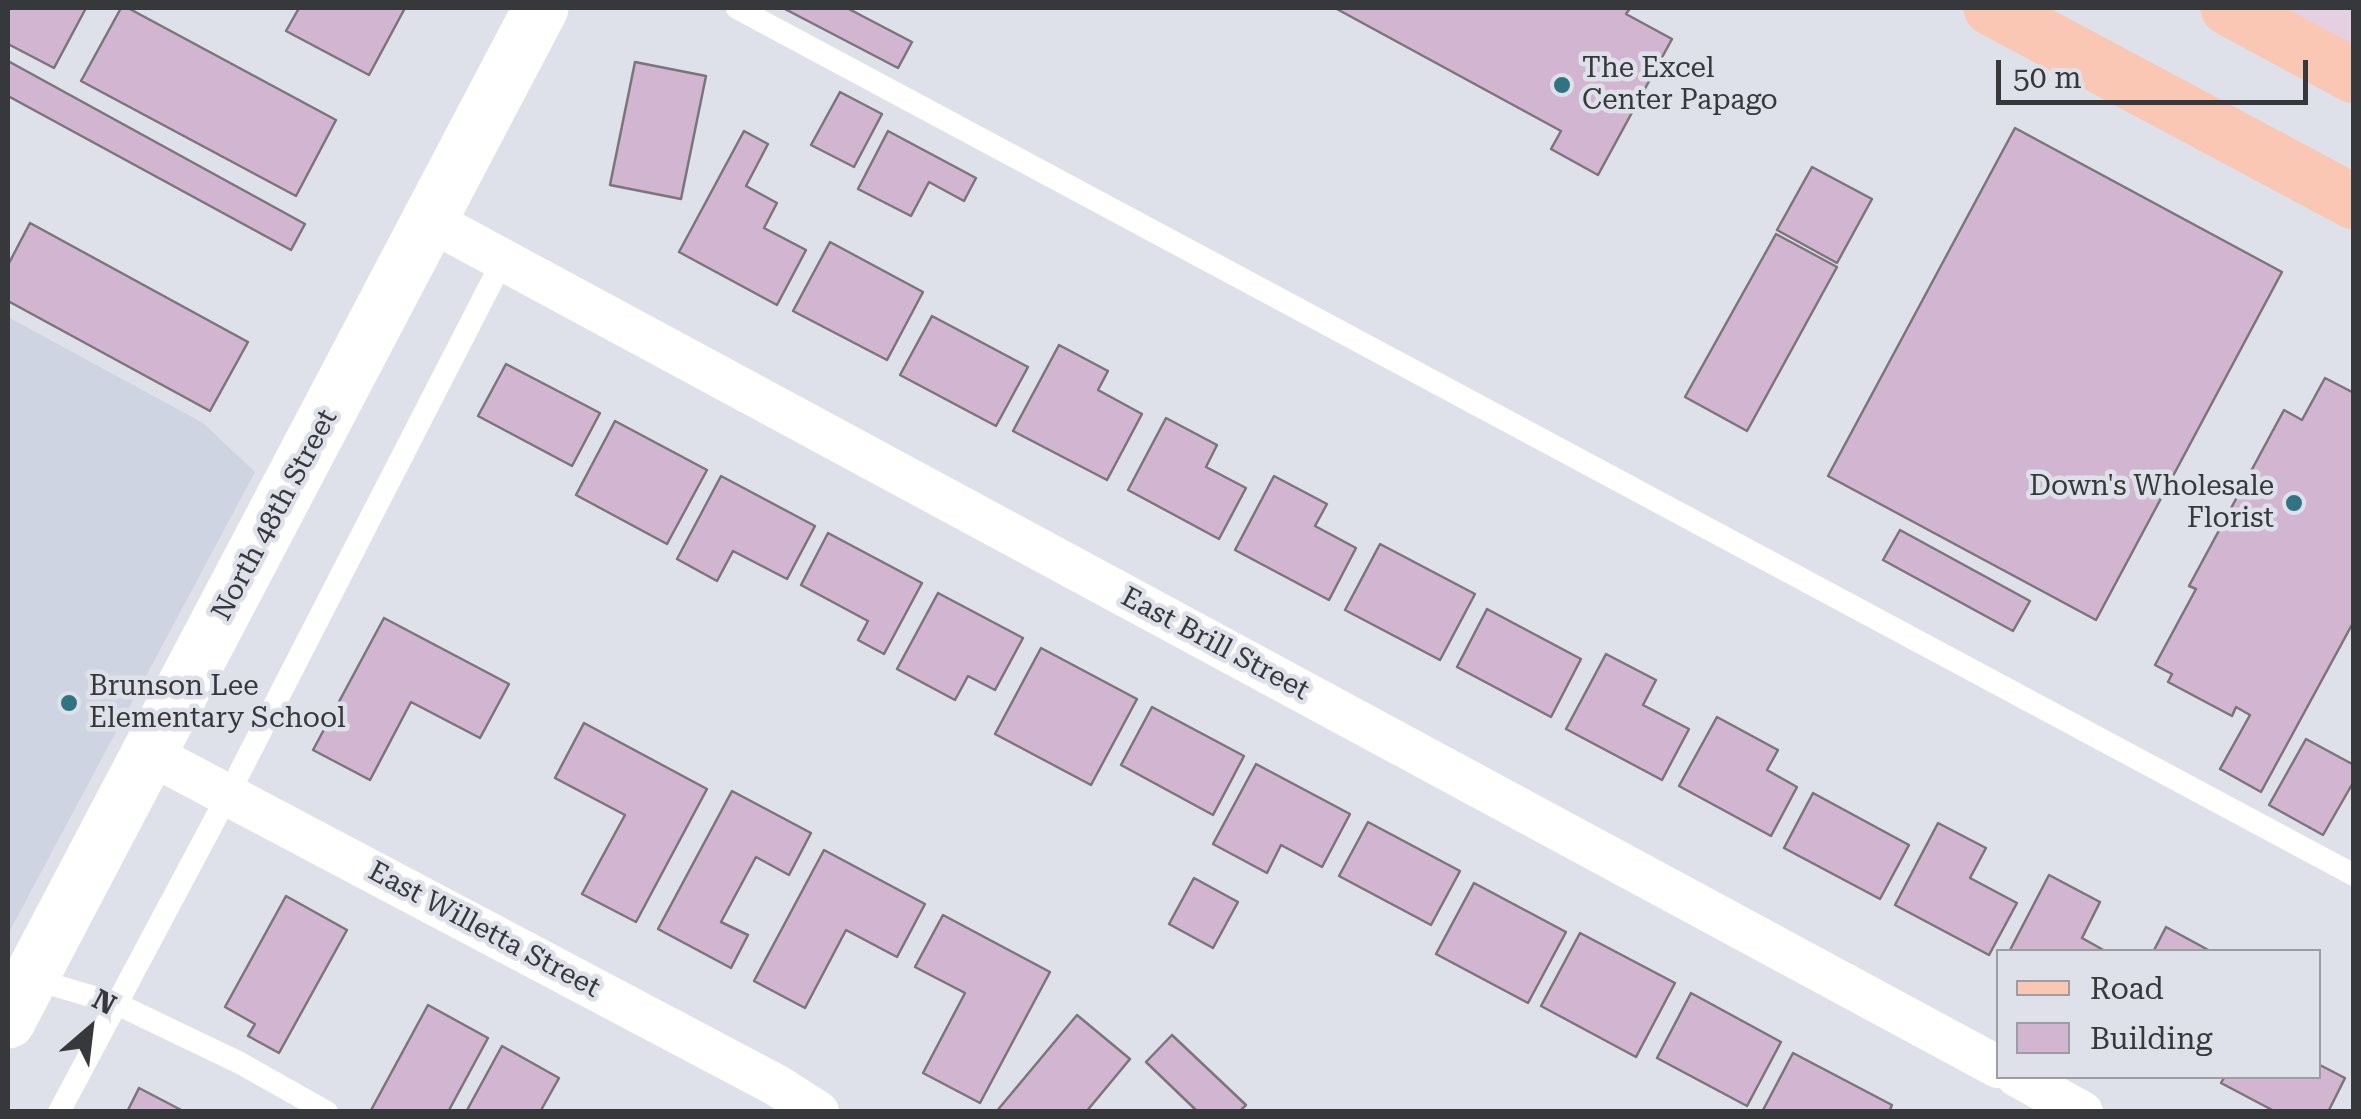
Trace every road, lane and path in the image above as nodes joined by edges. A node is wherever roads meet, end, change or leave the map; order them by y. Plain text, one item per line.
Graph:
1 (541, 8) edge
2 (736, 8) edge
3 (1991, 8) edge
4 (2228, 8) edge
5 (2354, 76) edge
6 (2354, 202) edge
7 (430, 221) junction
8 (503, 260) junction
9 (148, 753) junction
10 (228, 795) junction
11 (2354, 875) edge
12 (19, 1000) edge
13 (116, 1004) junction
14 (1996, 1066) edge
15 (2022, 1079) edge
16 (59, 1112) edge
17 (327, 1112) edge
18 (818, 1112) edge
19 (2082, 1112) edge

1 - 7 street, North 48th Street
2 - 11 lane
3 - 6 main road
4 - 5 main road
7 - 8 street, East Brill Street
7 - 9 street, North 48th Street
8 - 10 lane
8 - 14 street, East Brill Street
9 - 10 street, East Willetta Street
9 - 12 street, North 48th Street
10 - 13 lane
10 - 18 street, East Willetta Street
12 - 13 lane
13 - 16 lane
13 - 17 lane
15 - 19 street

